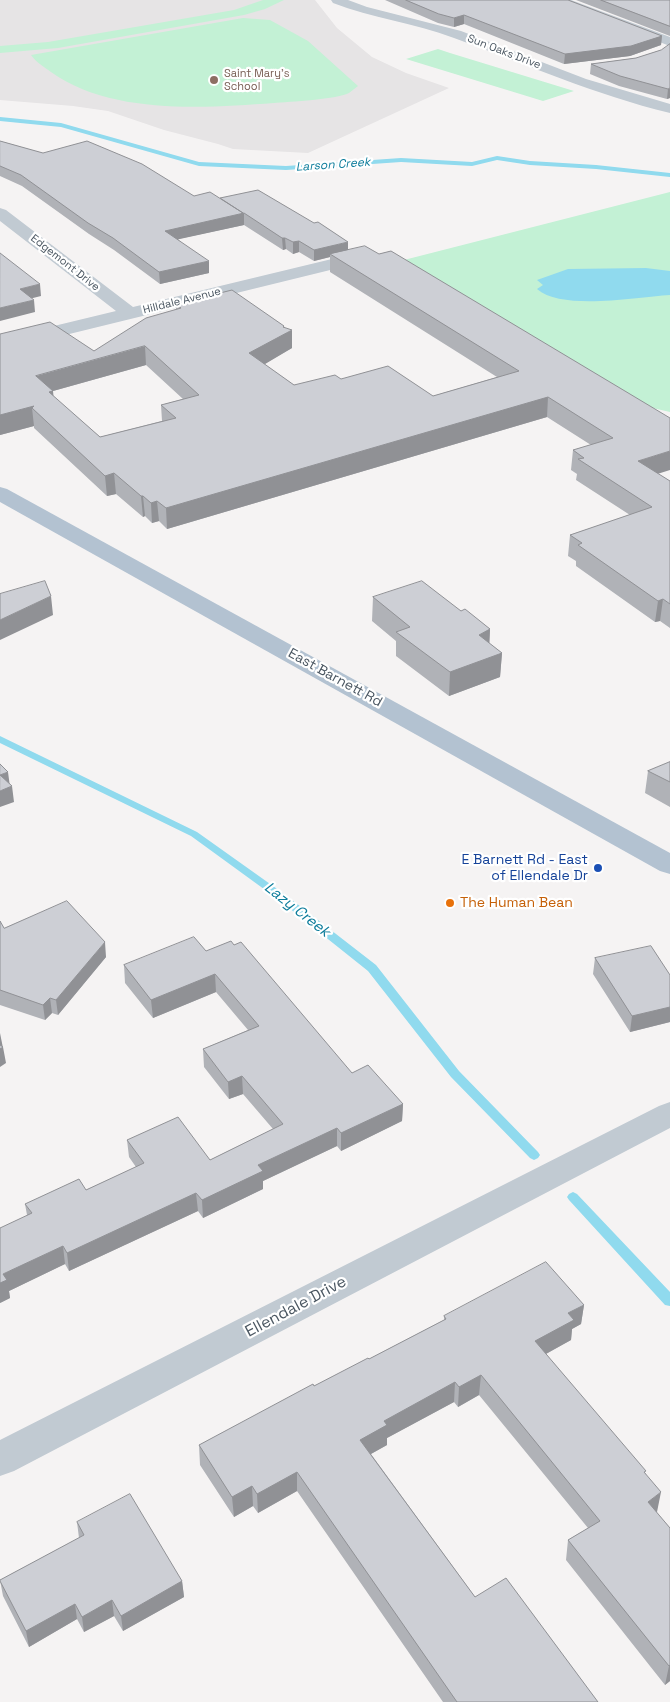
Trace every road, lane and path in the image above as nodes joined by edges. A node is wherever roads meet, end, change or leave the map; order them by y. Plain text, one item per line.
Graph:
1 (337, 0) edge
2 (560, 0) edge
3 (670, 42) edge
4 (583, 68) edge
5 (556, 71) junction
6 (670, 109) edge
7 (0, 213) edge
8 (365, 256) edge
9 (131, 314) junction
10 (0, 345) edge
11 (0, 493) edge
12 (670, 865) edge
13 (670, 1114) edge
14 (0, 1460) edge

1 - 5 street, Sun Oaks Drive
2 - 3 street
4 - 5 street
5 - 6 street, Sun Oaks Drive
7 - 9 street, Edgemont Drive
8 - 9 street, Hilldale Avenue
9 - 10 street, Hilldale Avenue
11 - 12 main road, East Barnett Rd
13 - 14 street, Ellendale Drive

